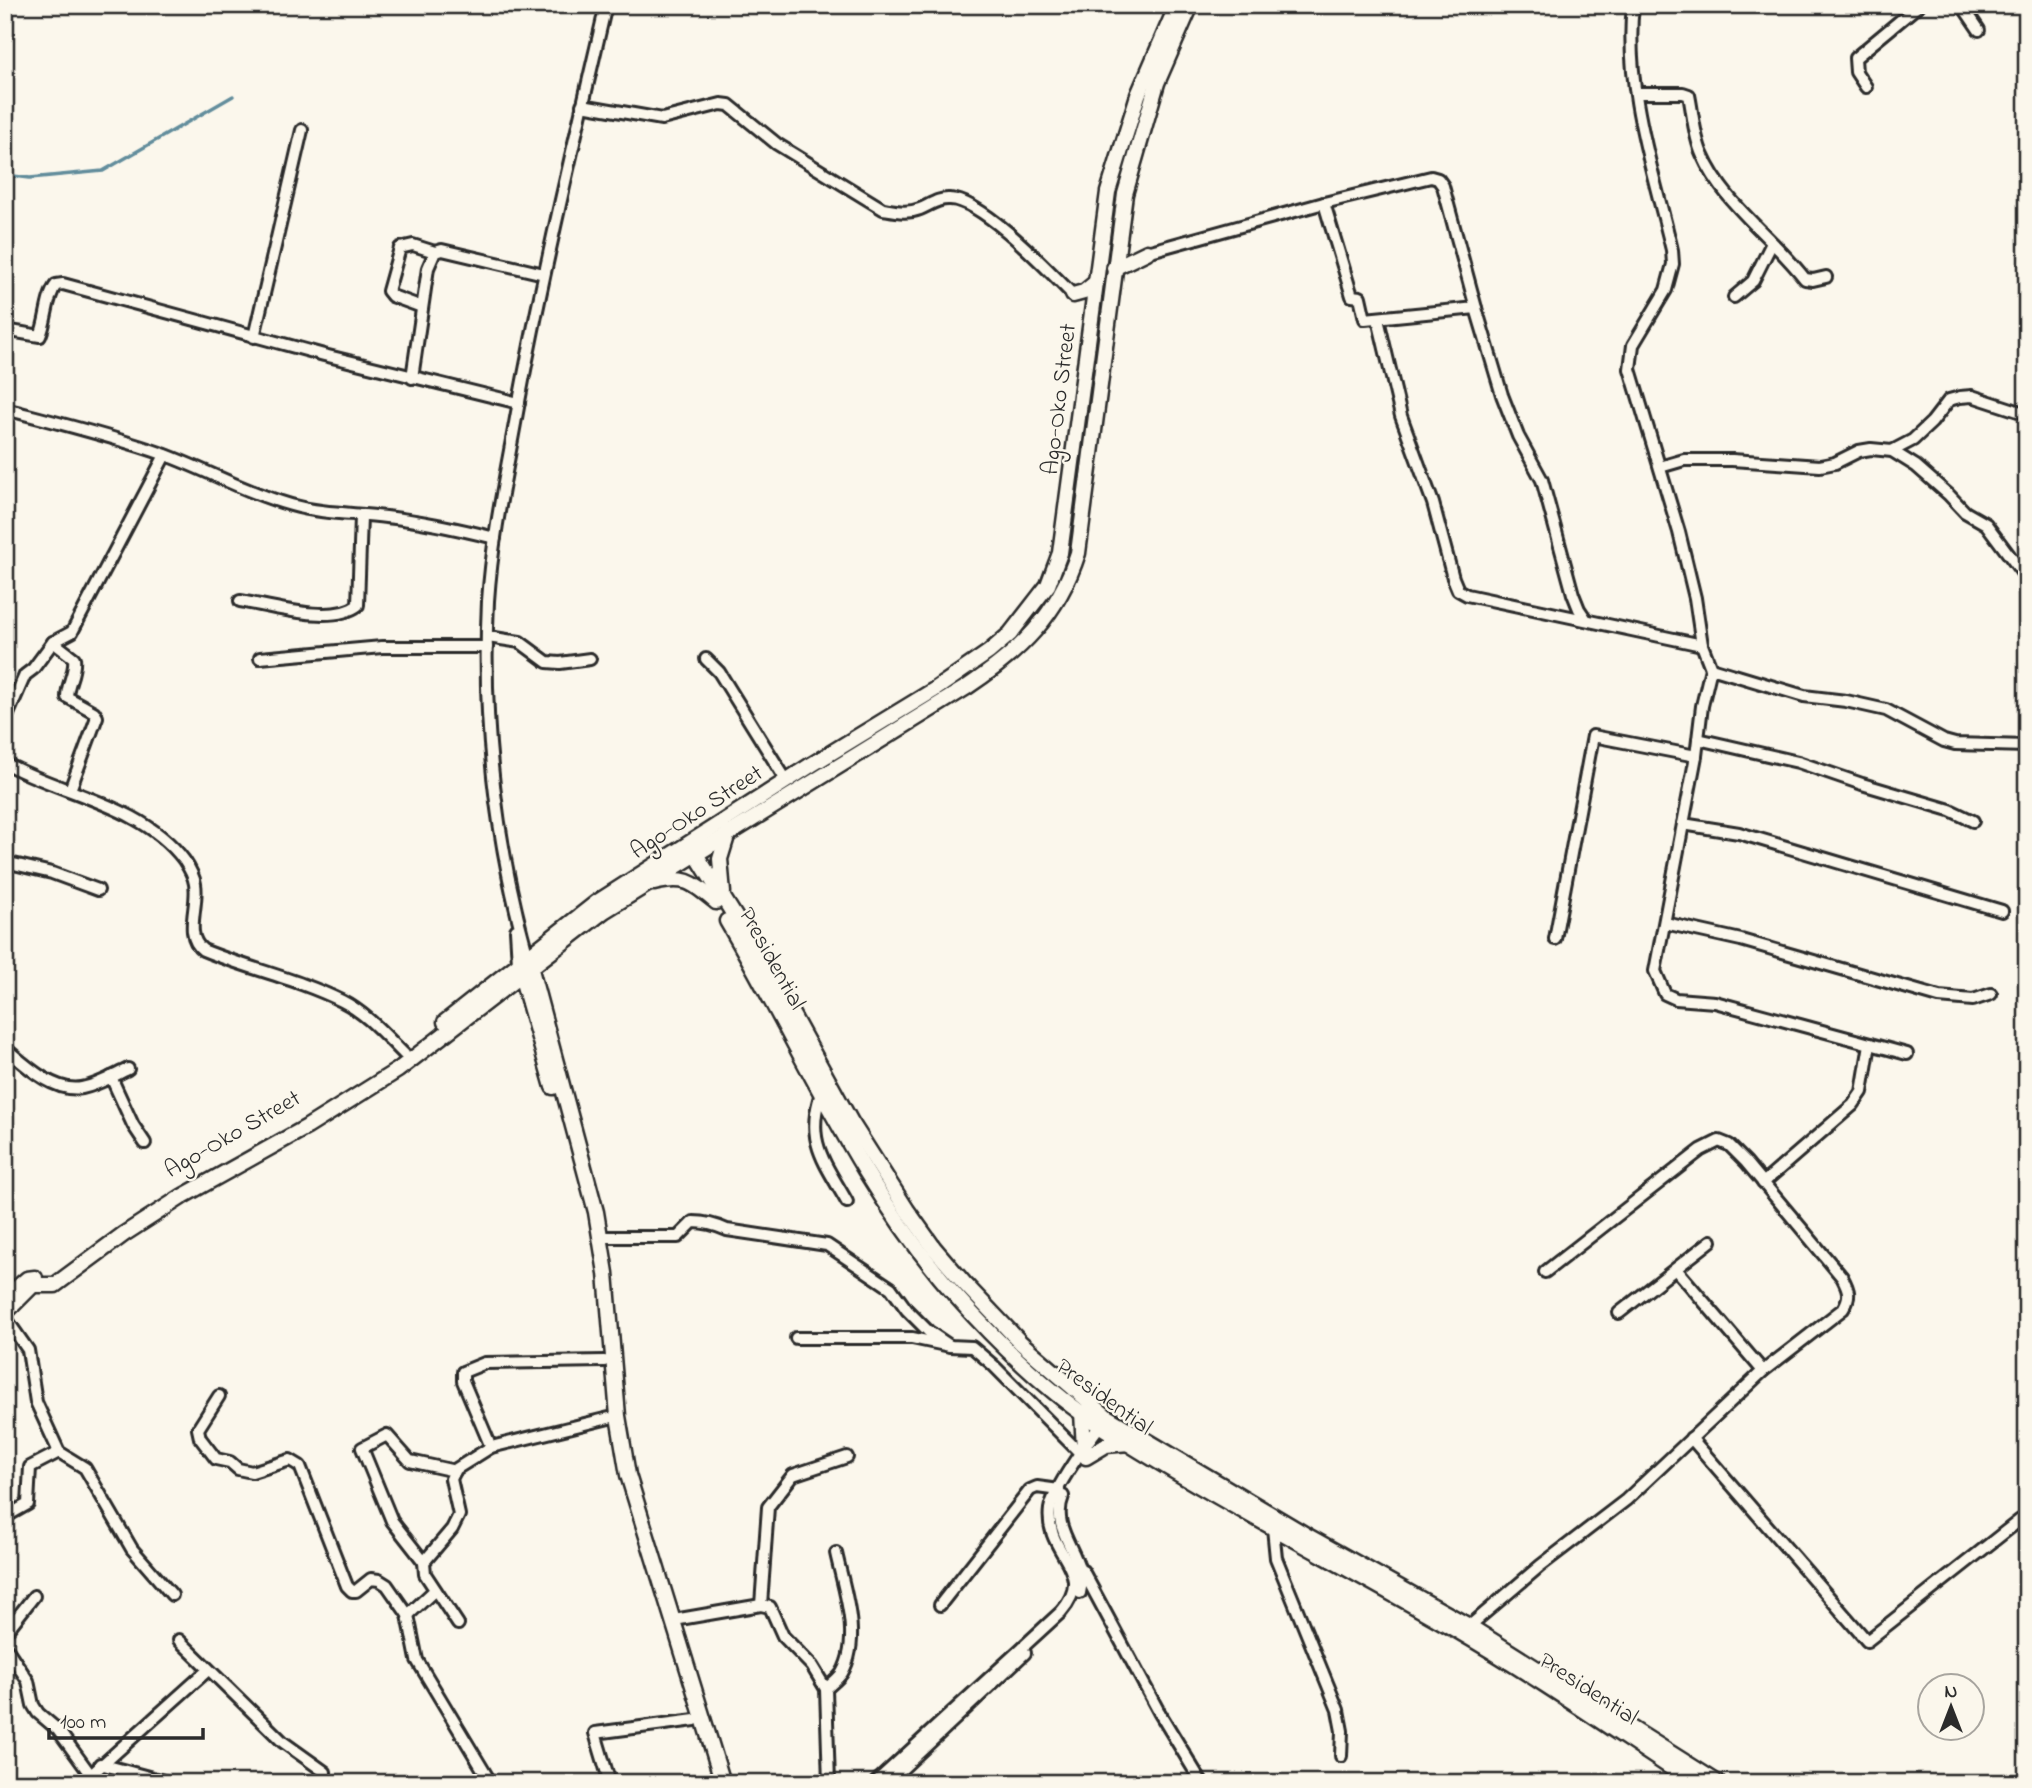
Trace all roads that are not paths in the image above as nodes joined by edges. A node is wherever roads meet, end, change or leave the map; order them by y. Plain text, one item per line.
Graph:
1 (1177, 5) edge
2 (1191, 5) edge
3 (1633, 5) edge
4 (1919, 5) edge
5 (1962, 5) edge
6 (605, 8) edge
7 (1979, 30) dead end
8 (1866, 87) dead end
9 (1636, 93) junction
10 (582, 105) junction
11 (302, 130) dead end
12 (1324, 203) junction
13 (1118, 235) junction
14 (1772, 243) junction
15 (435, 252) junction
16 (1147, 252) junction
17 (1114, 268) junction
18 (544, 274) junction
19 (1826, 277) dead end
20 (1095, 283) junction
21 (1073, 295) junction
22 (1734, 297) dead end
23 (422, 307) junction
24 (1476, 308) junction
25 (1092, 311) junction
26 (1378, 319) junction
27 (5, 330) edge
28 (254, 337) junction
29 (412, 378) junction
30 (519, 403) junction
31 (5, 410) edge
32 (2027, 414) edge
33 (1892, 451) junction
34 (165, 455) junction
35 (1660, 467) junction
36 (360, 516) junction
37 (495, 538) junction
38 (2027, 579) edge
39 (240, 601) dead end
40 (1585, 618) junction
41 (53, 642) junction
42 (488, 642) junction
43 (1702, 645) junction
44 (260, 658) dead end
45 (590, 659) dead end
46 (706, 659) dead end
47 (1711, 668) junction
48 (5, 722) edge
49 (1699, 739) junction
50 (2027, 746) edge
51 (1696, 756) junction
52 (6, 764) edge
53 (786, 780) junction
54 (71, 790) junction
55 (1973, 821) dead end
56 (1683, 824) junction
57 (729, 833) junction
58 (688, 851) junction
59 (5, 862) edge
60 (643, 887) junction
61 (98, 890) dead end
62 (720, 900) junction
63 (2002, 911) dead end
64 (1665, 923) junction
65 (1555, 939) dead end
66 (524, 966) junction
67 (1991, 994) dead end
68 (1870, 1044) junction
69 (5, 1048) edge
70 (404, 1054) junction
71 (1908, 1054) dead end
72 (128, 1069) dead end
73 (111, 1077) junction
74 (821, 1093) junction
75 (145, 1143) dead end
76 (1763, 1183) junction
77 (846, 1202) dead end
78 (600, 1237) junction
79 (1711, 1241) dead end
80 (1676, 1269) junction
81 (1545, 1272) dead end
82 (53, 1281) junction
83 (30, 1282) junction
84 (5, 1298) edge
85 (1619, 1313) dead end
86 (5, 1315) edge
87 (796, 1338) dead end
88 (950, 1346) junction
89 (604, 1361) junction
90 (1763, 1371) junction
91 (219, 1396) dead end
92 (1082, 1412) junction
93 (609, 1418) junction
94 (1107, 1423) junction
95 (1691, 1438) junction
96 (1129, 1443) junction
97 (491, 1447) junction
98 (59, 1452) junction
99 (1084, 1454) junction
100 (847, 1457) dead end
101 (455, 1471) junction
102 (1059, 1490) junction
103 (5, 1517) edge
104 (2020, 1520) dead end
105 (1273, 1528) junction
106 (836, 1553) dead end
107 (424, 1562) junction
108 (1080, 1566) junction
109 (435, 1590) junction
110 (172, 1595) dead end
111 (34, 1596) dead end
112 (761, 1605) junction
113 (940, 1605) dead end
114 (408, 1615) junction
115 (674, 1620) junction
116 (458, 1624) dead end
117 (1465, 1629) junction
118 (5, 1633) edge
119 (179, 1640) dead end
120 (5, 1646) edge
121 (208, 1670) junction
122 (826, 1689) junction
123 (695, 1720) junction
124 (1341, 1756) dead end
125 (100, 1764) junction
126 (90, 1774) junction
127 (82, 1783) edge
128 (171, 1783) edge
129 (324, 1783) edge
130 (491, 1783) edge
131 (610, 1783) edge
132 (713, 1783) edge
133 (723, 1783) edge
134 (829, 1783) edge
135 (875, 1783) edge
136 (887, 1783) edge
137 (1202, 1783) edge
138 (1694, 1783) edge
139 (1718, 1783) edge

1 - 20 main road, Ago-Oko Street
2 - 13 main road
3 - 9 street
4 - 8 street
5 - 7 street
6 - 10 street
9 - 14 street
9 - 35 street
10 - 18 street
10 - 21 street
11 - 28 street
12 - 16 street
12 - 24 street
12 - 26 street
13 - 16 main road
13 - 17 main road
14 - 19 street
14 - 22 street
15 - 18 street
15 - 23 street
15 - 23 street
16 - 17 main road
17 - 57 main road
18 - 30 street
20 - 21 main road
20 - 25 main road, Ago-Oko Street
21 - 25 main road
23 - 29 street
24 - 26 street
24 - 40 street
25 - 53 main road, Ago-Oko Street
26 - 40 street
27 - 28 street
28 - 29 street
29 - 30 street
30 - 37 street
31 - 34 street
32 - 33 street
33 - 35 street
33 - 38 street
34 - 36 street
34 - 41 street
35 - 43 street
36 - 37 street
36 - 39 street
37 - 42 street
40 - 43 street
41 - 48 street
41 - 54 street
42 - 44 street
42 - 45 street
42 - 66 street
43 - 47 street
46 - 53 street
47 - 49 street
47 - 50 street
49 - 51 street
49 - 55 street
51 - 56 street
51 - 65 street
52 - 54 street
53 - 58 main road, Ago-Oko Street
54 - 70 street
56 - 63 street
56 - 64 street
57 - 58 main road
57 - 62 main road
58 - 60 main road
58 - 62 main road, Presidential
58 - 66 main road, Ago-Oko Street
59 - 61 street
60 - 62 main road
60 - 66 main road
62 - 74 main road, Presidential
62 - 94 main road
64 - 67 street
64 - 68 street
66 - 70 main road, Ago-Oko Street
66 - 78 main road
66 - 82 main road
66 - 89 main road
68 - 71 street
68 - 76 street
69 - 73 street
70 - 82 main road, Ago-Oko Street
72 - 73 street
73 - 75 street
74 - 77 street
74 - 92 main road, Presidential
76 - 81 street
76 - 90 street
78 - 88 street
78 - 115 main road
79 - 80 street
80 - 85 street
80 - 90 street
82 - 83 main road
83 - 84 main road
83 - 86 main road
86 - 98 street
87 - 88 street
88 - 99 street
89 - 93 main road
89 - 97 street
90 - 95 street
91 - 114 street
92 - 94 main road, Presidential
92 - 99 main road
93 - 97 street
93 - 123 main road
94 - 96 main road, Presidential
94 - 99 street
94 - 117 main road
95 - 104 street
95 - 117 street
96 - 99 main road
96 - 105 main road, Presidential
97 - 101 street
98 - 103 street
98 - 110 street
99 - 102 street
99 - 108 street
100 - 112 street
101 - 107 street
101 - 107 street
102 - 113 street
102 - 135 street
105 - 117 main road, Presidential
105 - 124 street
106 - 122 street
107 - 109 street
108 - 136 street
108 - 137 street
109 - 114 street
109 - 116 street
111 - 118 street
112 - 115 street
112 - 122 street
114 - 130 street
115 - 133 main road
117 - 138 main road, Presidential
117 - 139 main road
119 - 121 street
120 - 126 street
121 - 125 street
121 - 129 street
122 - 134 street
123 - 131 street
123 - 132 main road
125 - 126 street
125 - 128 street
126 - 127 street

